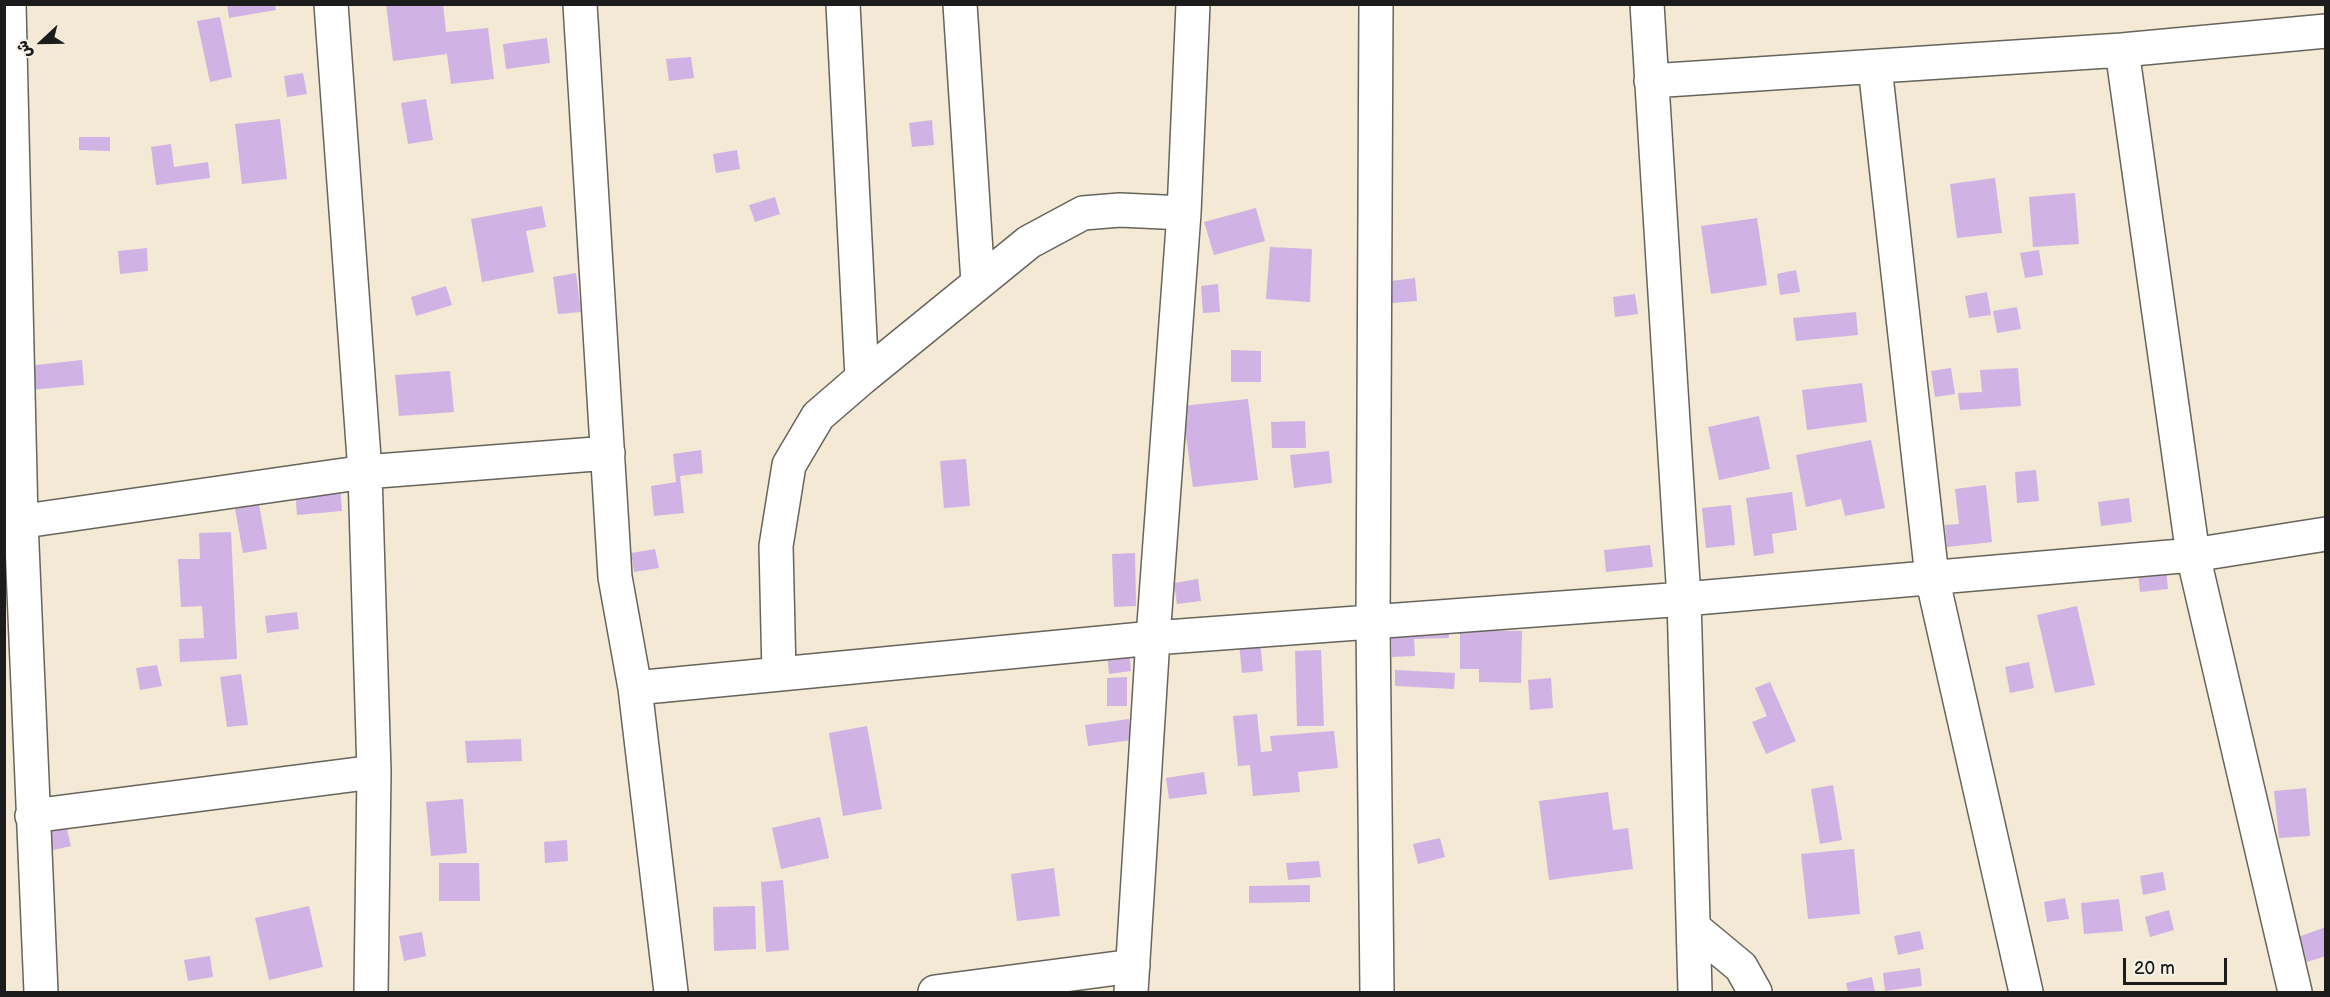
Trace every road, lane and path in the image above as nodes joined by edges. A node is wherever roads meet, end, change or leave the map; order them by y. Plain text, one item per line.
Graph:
1 (9, 4) edge
2 (331, 4) edge
3 (580, 4) edge
4 (843, 4) edge
5 (960, 4) edge
6 (1193, 4) edge
7 (1376, 4) edge
8 (1647, 4) edge
9 (2325, 31) edge
10 (2122, 50) junction
11 (1875, 67) junction
12 (1651, 81) junction
13 (1184, 213) junction
14 (978, 283) junction
15 (862, 378) junction
16 (608, 453) junction
17 (365, 472) junction
18 (13, 522) edge
19 (2325, 534) edge
20 (2193, 555) junction
21 (1932, 577) junction
22 (1684, 599) junction
23 (1373, 623) junction
24 (1153, 638) junction
25 (779, 674) junction
26 (635, 688) junction
27 (374, 772) junction
28 (32, 816) junction
29 (1694, 928) junction
30 (1132, 979) edge
31 (41, 993) edge
32 (371, 993) edge
33 (671, 993) edge
34 (935, 993) edge
35 (1377, 993) edge
36 (1695, 993) edge
37 (1755, 993) edge
38 (2026, 993) edge
39 (2295, 993) edge

1 - 18 street
2 - 17 street
3 - 16 street
4 - 15 street
5 - 14 street
6 - 13 street
7 - 23 street
8 - 12 street
9 - 10 street
10 - 11 street
10 - 20 street
11 - 12 street
11 - 21 street
12 - 22 street
13 - 14 street
13 - 24 street
14 - 15 street
15 - 25 street
16 - 17 street
16 - 26 street
17 - 18 street
17 - 27 street
18 - 28 street
19 - 20 street
20 - 21 street
20 - 39 street
21 - 22 street
21 - 38 street
22 - 23 street
22 - 29 street
23 - 24 street
23 - 35 street
24 - 25 street
24 - 30 street
25 - 26 street
26 - 33 street
27 - 28 street
27 - 32 street
28 - 31 street
29 - 36 street
29 - 37 street
30 - 34 street

